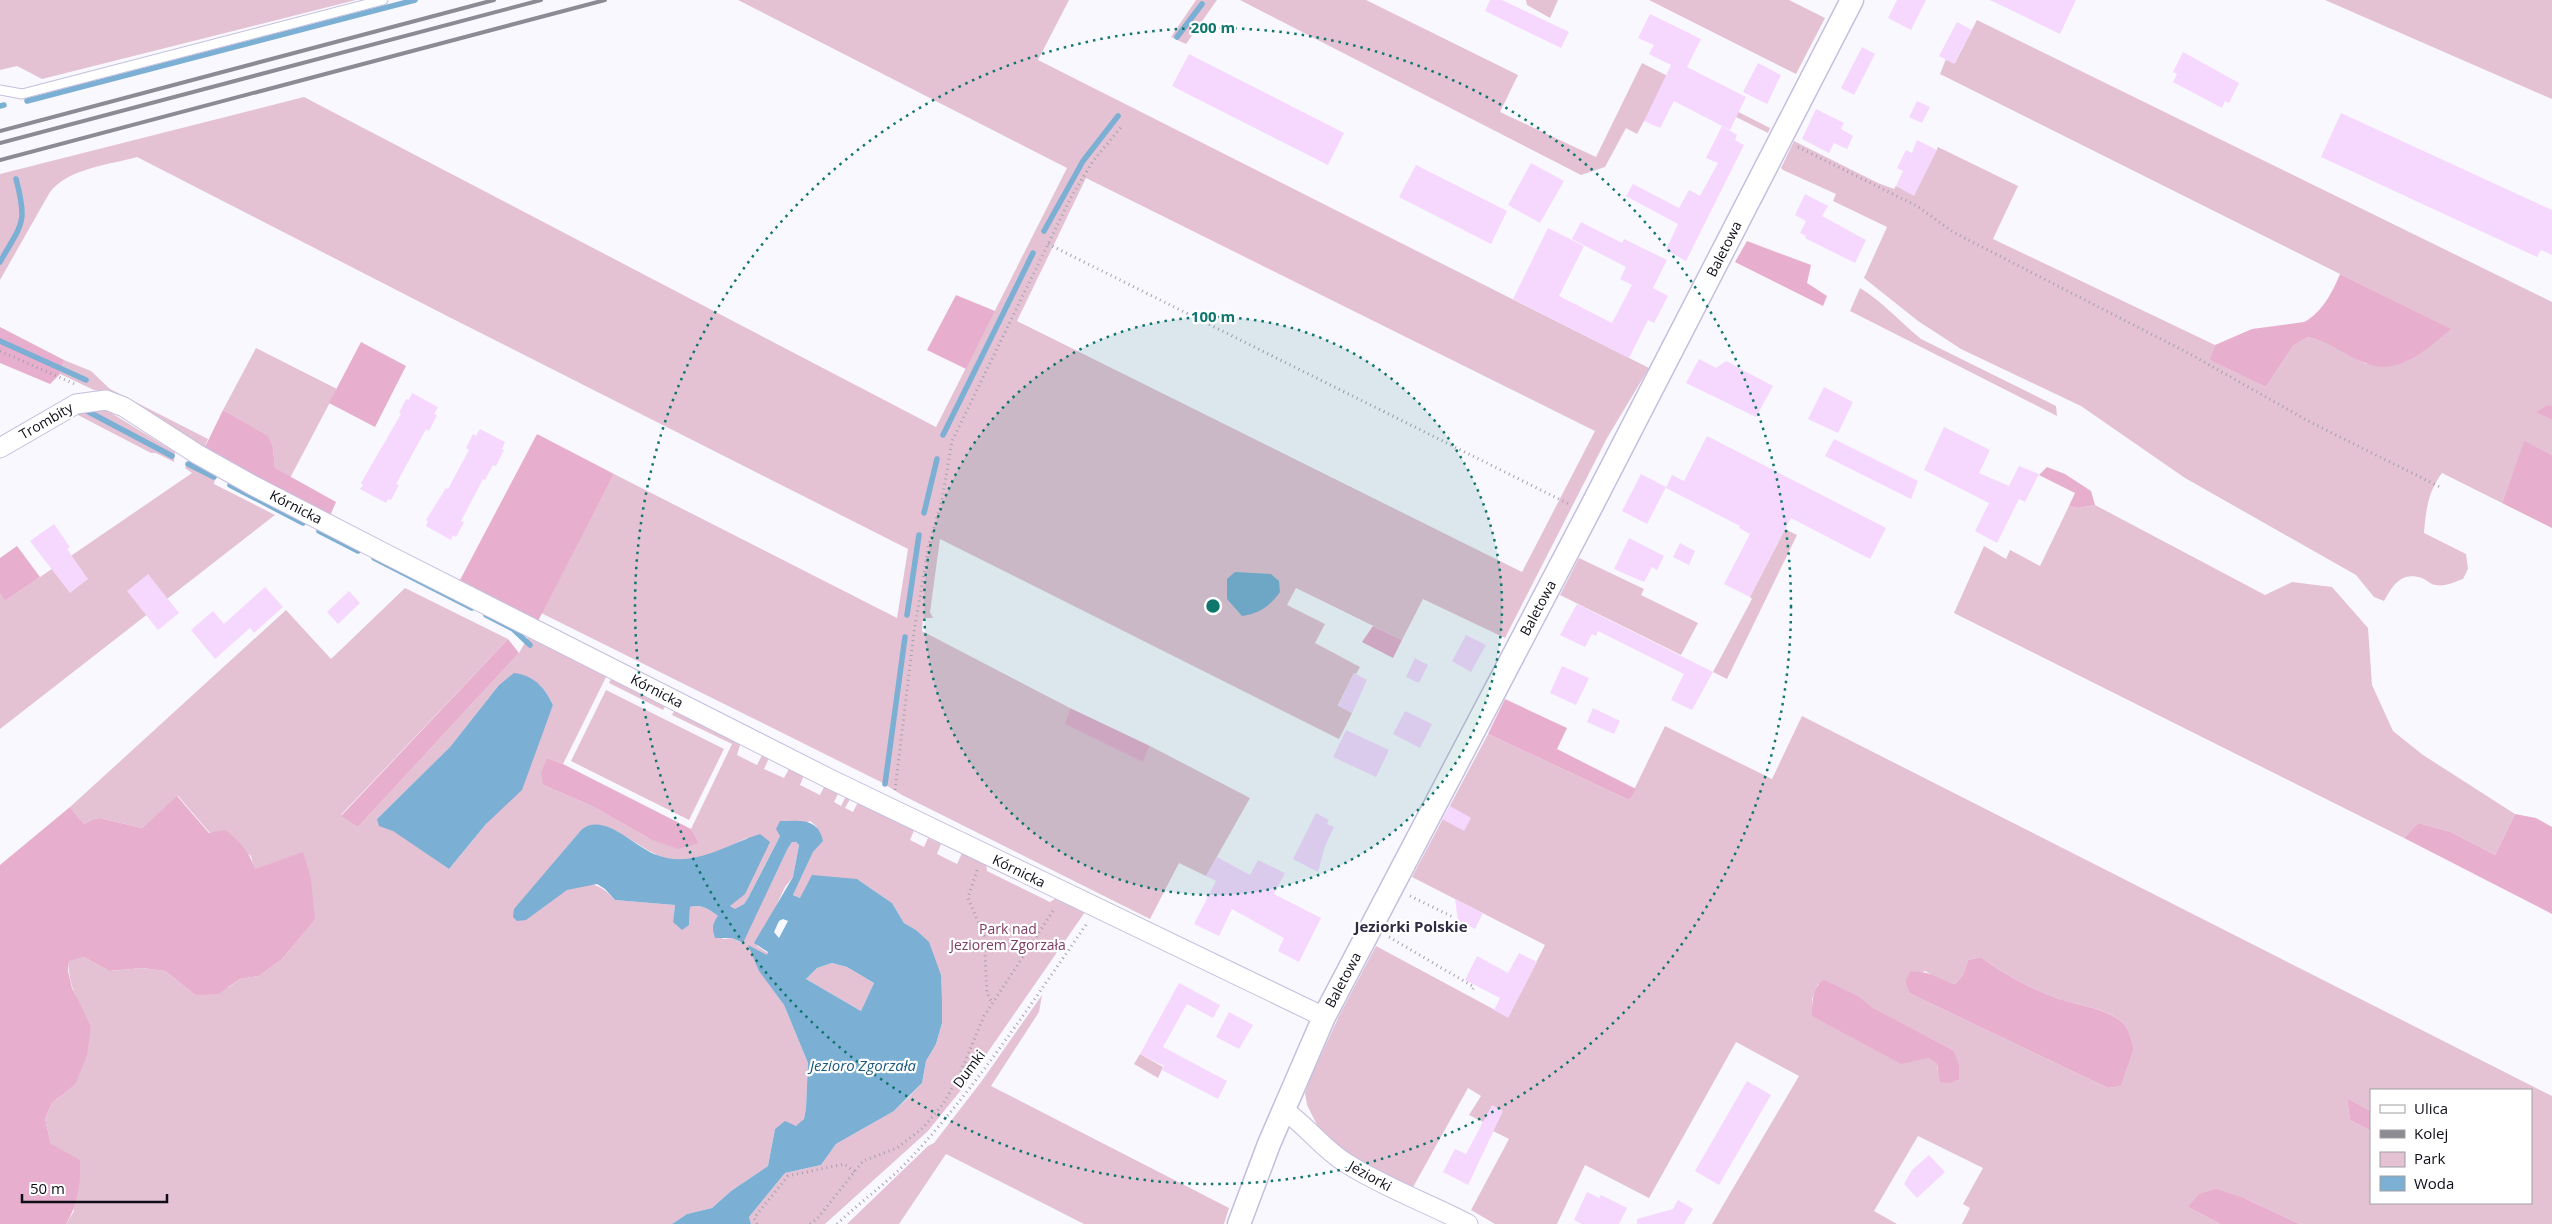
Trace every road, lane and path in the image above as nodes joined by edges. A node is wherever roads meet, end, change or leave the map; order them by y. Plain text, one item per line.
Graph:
1 (383, 0) edge
2 (1852, 0) edge
3 (0, 90) edge
4 (1123, 125) dead end
5 (1789, 143) dead end
6 (1048, 244) junction
7 (0, 351) edge
8 (94, 400) junction
9 (0, 448) edge
10 (2442, 488) dead end
11 (1588, 514) junction
12 (893, 808) junction
13 (984, 854) junction
14 (1404, 893) dead end
15 (1064, 894) junction
16 (1096, 909) junction
17 (1452, 917) dead end
18 (1383, 933) dead end
19 (1471, 992) dead end
20 (993, 1004) junction
21 (1324, 1017) junction
22 (1285, 1111) junction
23 (856, 1172) junction
24 (757, 1224) edge
25 (810, 1224) edge
26 (837, 1224) edge
27 (1239, 1224) edge
28 (1468, 1224) edge

1 - 3 lane
2 - 11 street, Baletowa
4 - 6 path
5 - 10 path
6 - 11 path
6 - 12 path
7 - 8 path
8 - 9 street, Trombity
8 - 12 street, Kórnicka
11 - 21 street, Baletowa
12 - 13 street, Kórnicka
13 - 15 street, Kórnicka
13 - 20 path
14 - 17 path
15 - 16 street, Kórnicka
15 - 20 path
16 - 21 street, Kórnicka
16 - 26 path, Dumki
18 - 19 path
20 - 23 path
21 - 22 street, Baletowa
22 - 27 street, Baletowa
22 - 28 street, Jeziorki
23 - 24 path
23 - 25 path

